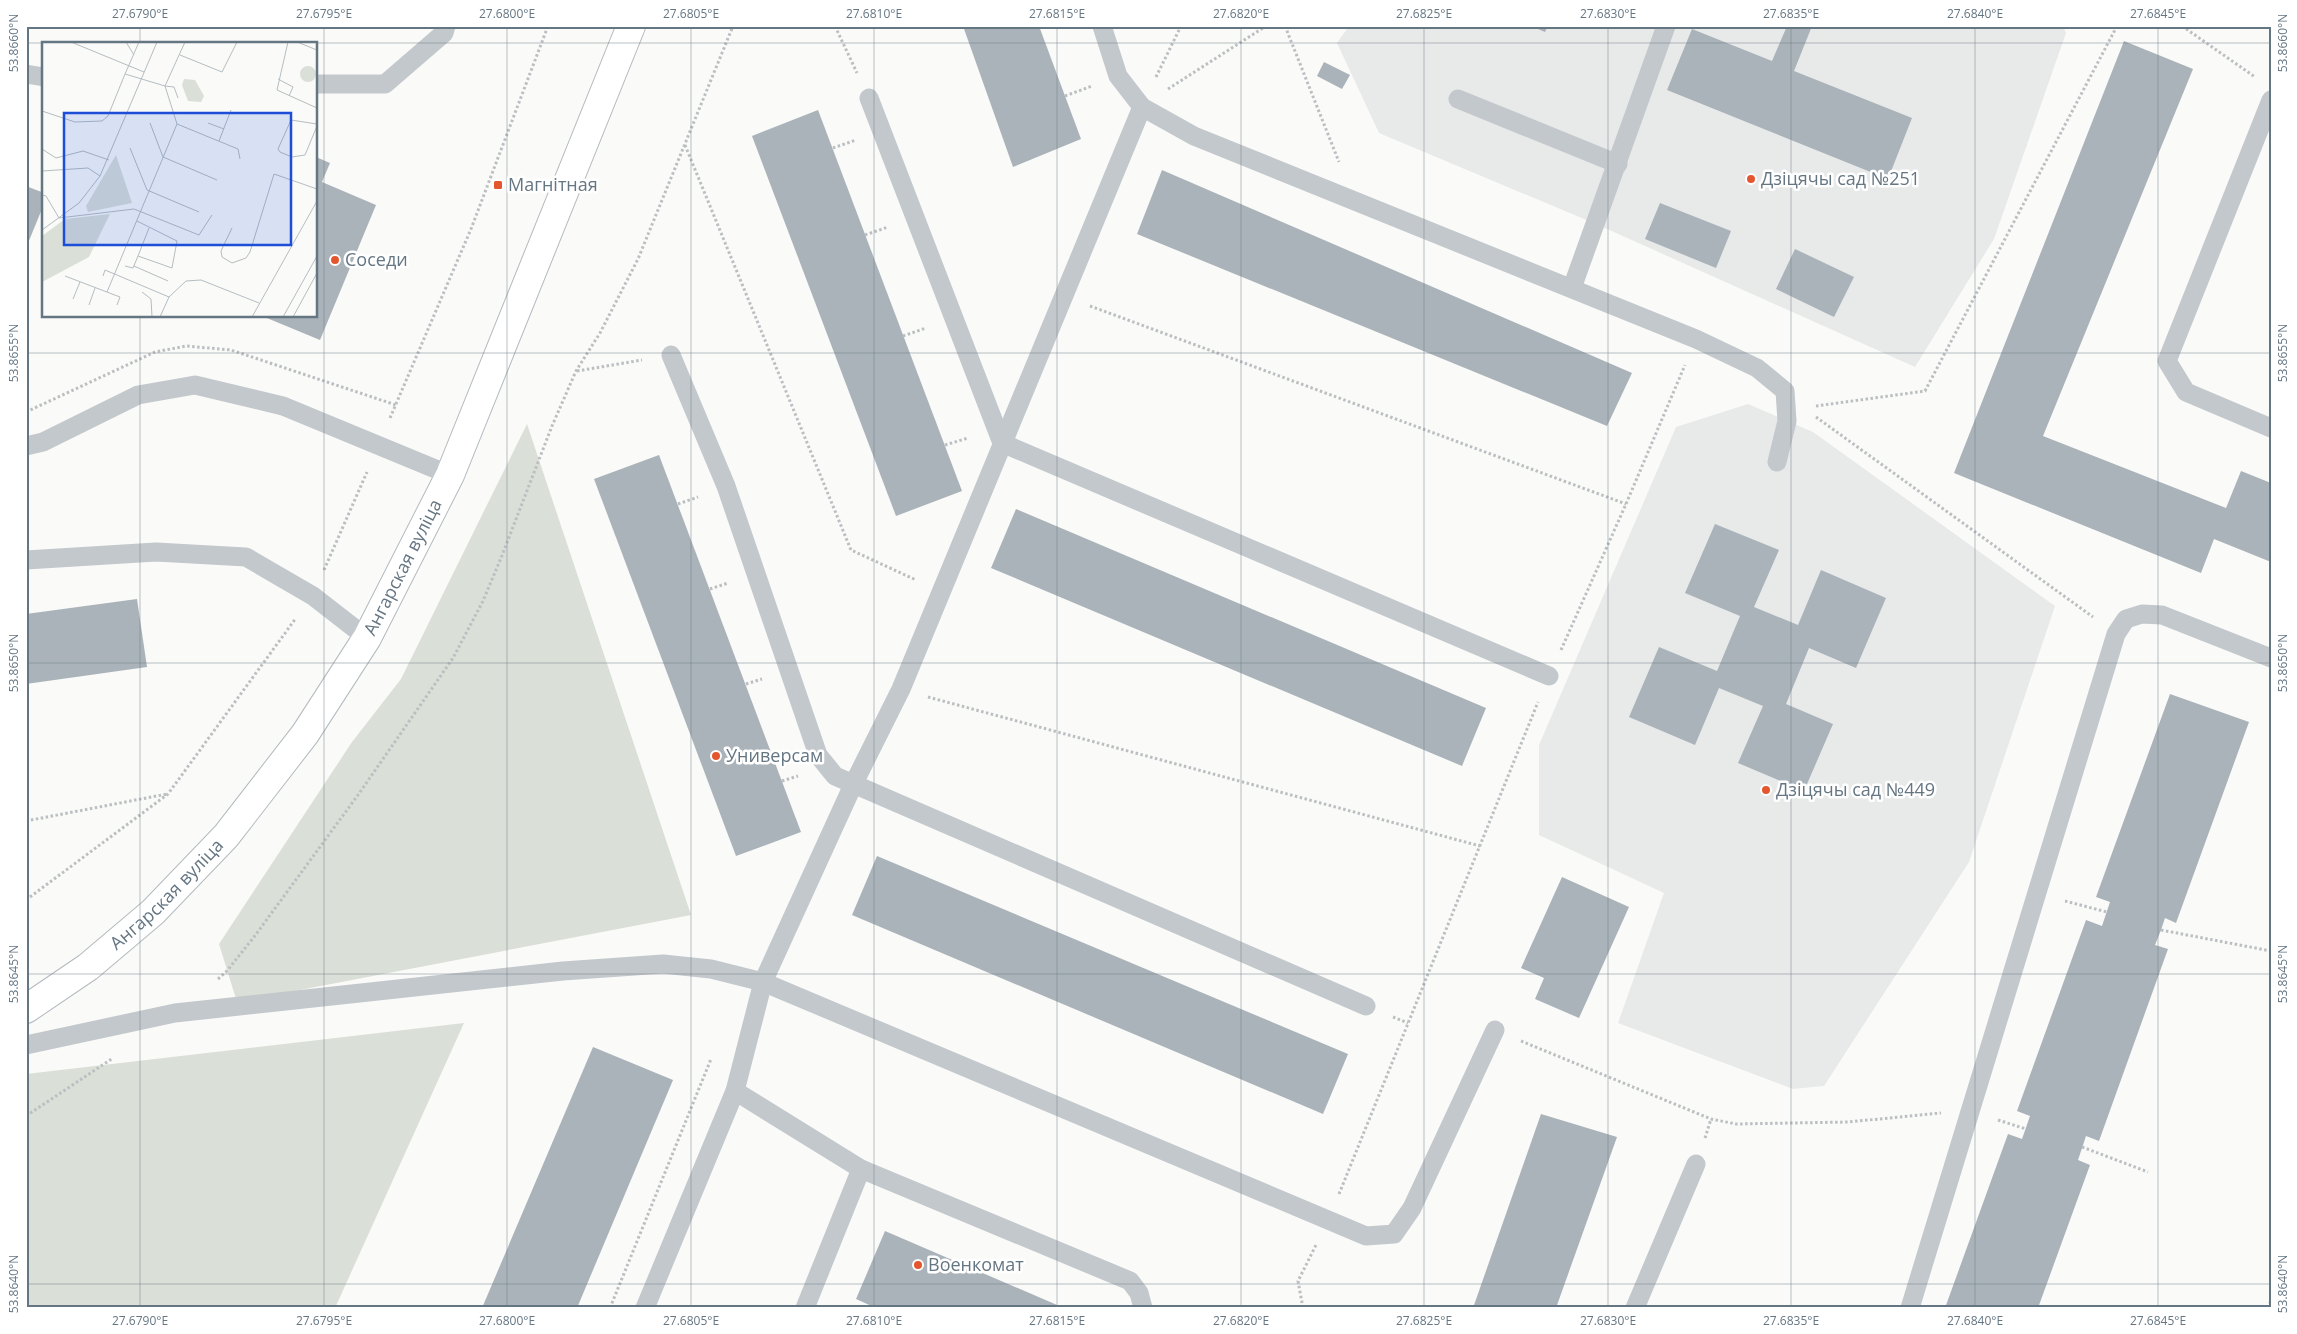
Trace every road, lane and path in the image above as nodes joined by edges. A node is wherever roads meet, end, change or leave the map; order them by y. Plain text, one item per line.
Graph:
1 (446, 26) edge
2 (631, 26) edge
3 (734, 26) edge
4 (835, 26) edge
5 (1102, 26) edge
6 (1181, 26) edge
7 (1266, 26) edge
8 (1285, 26) edge
9 (1666, 26) edge
10 (2117, 26) edge
11 (2182, 26) edge
12 (26, 74) edge
13 (42, 77) edge
14 (2263, 83) dead end
15 (318, 84) edge
16 (869, 98) joint
17 (1458, 99) dead end
18 (2271, 100) edge
19 (1142, 106) junction
20 (685, 144) junction
21 (1618, 164) junction
22 (1354, 200) junction
23 (1572, 288) junction
24 (1063, 296) junction
25 (1696, 339) junction
26 (671, 355) joint
27 (576, 371) junction
28 (1784, 392) junction
29 (1802, 408) junction
30 (2271, 428) edge
31 (1002, 443) junction
32 (26, 446) edge
33 (1777, 462) dead end
34 (450, 475) junction
35 (1626, 504) junction
36 (26, 560) edge
37 (941, 592) junction
38 (2116, 634) junction
39 (367, 638) junction
40 (2271, 658) edge
41 (1549, 676) junction
42 (901, 689) junction
43 (853, 785) junction
44 (26, 821) edge
45 (1480, 846) junction
46 (2036, 893) junction
47 (26, 900) edge
48 (2107, 912) dead end
49 (2161, 930) dead end
50 (2271, 951) edge
51 (763, 982) junction
52 (213, 983) dead end
53 (1366, 1006) dead end
54 (26, 1008) edge
55 (1495, 1030) joint
56 (26, 1045) edge
57 (714, 1051) dead end
58 (116, 1056) dead end
59 (735, 1091) junction
60 (1969, 1110) junction
61 (26, 1116) edge
62 (2026, 1129) dead end
63 (2082, 1147) dead end
64 (1696, 1164) dead end
65 (861, 1168) junction
66 (2148, 1172) dead end
67 (1329, 1220) junction
68 (2271, 1301) edge
69 (610, 1308) edge
70 (645, 1308) edge
71 (805, 1308) edge
72 (1143, 1308) edge
73 (1303, 1308) edge
74 (1635, 1308) edge
75 (1910, 1308) edge
76 (2267, 1308) edge

1 - 15 lane
2 - 34 main road, Ангарская вуліца
3 - 20 path
4 - 16 path
5 - 19 lane
6 - 19 path
7 - 19 path
8 - 22 path
9 - 21 lane
10 - 29 path
11 - 14 path
12 - 13 lane
16 - 31 lane
17 - 21 lane
18 - 30 lane
19 - 22 lane
19 - 24 lane
20 - 27 path
20 - 37 path
21 - 23 lane
22 - 23 lane
23 - 25 lane
24 - 31 lane
24 - 35 path
25 - 28 lane
25 - 35 path
26 - 27 path
26 - 43 lane
27 - 52 path
28 - 29 path
28 - 33 lane
29 - 38 path
31 - 37 lane
31 - 41 lane
32 - 34 lane
34 - 39 main road, Ангарская вуліца
35 - 41 path
36 - 39 lane
37 - 42 lane
38 - 40 lane
38 - 46 lane
39 - 54 main road, Ангарская вуліца
41 - 45 path
42 - 43 lane
42 - 45 path
43 - 51 lane
43 - 53 lane
44 - 47 path
45 - 67 path
46 - 48 path
46 - 60 lane
49 - 50 path
51 - 56 lane
51 - 59 lane
51 - 67 lane
55 - 60 path
55 - 67 lane
57 - 69 path
58 - 61 path
59 - 65 lane
59 - 70 lane
60 - 62 path
60 - 75 lane
63 - 66 path
64 - 74 lane
65 - 71 lane
65 - 72 lane
67 - 73 path
68 - 76 path

